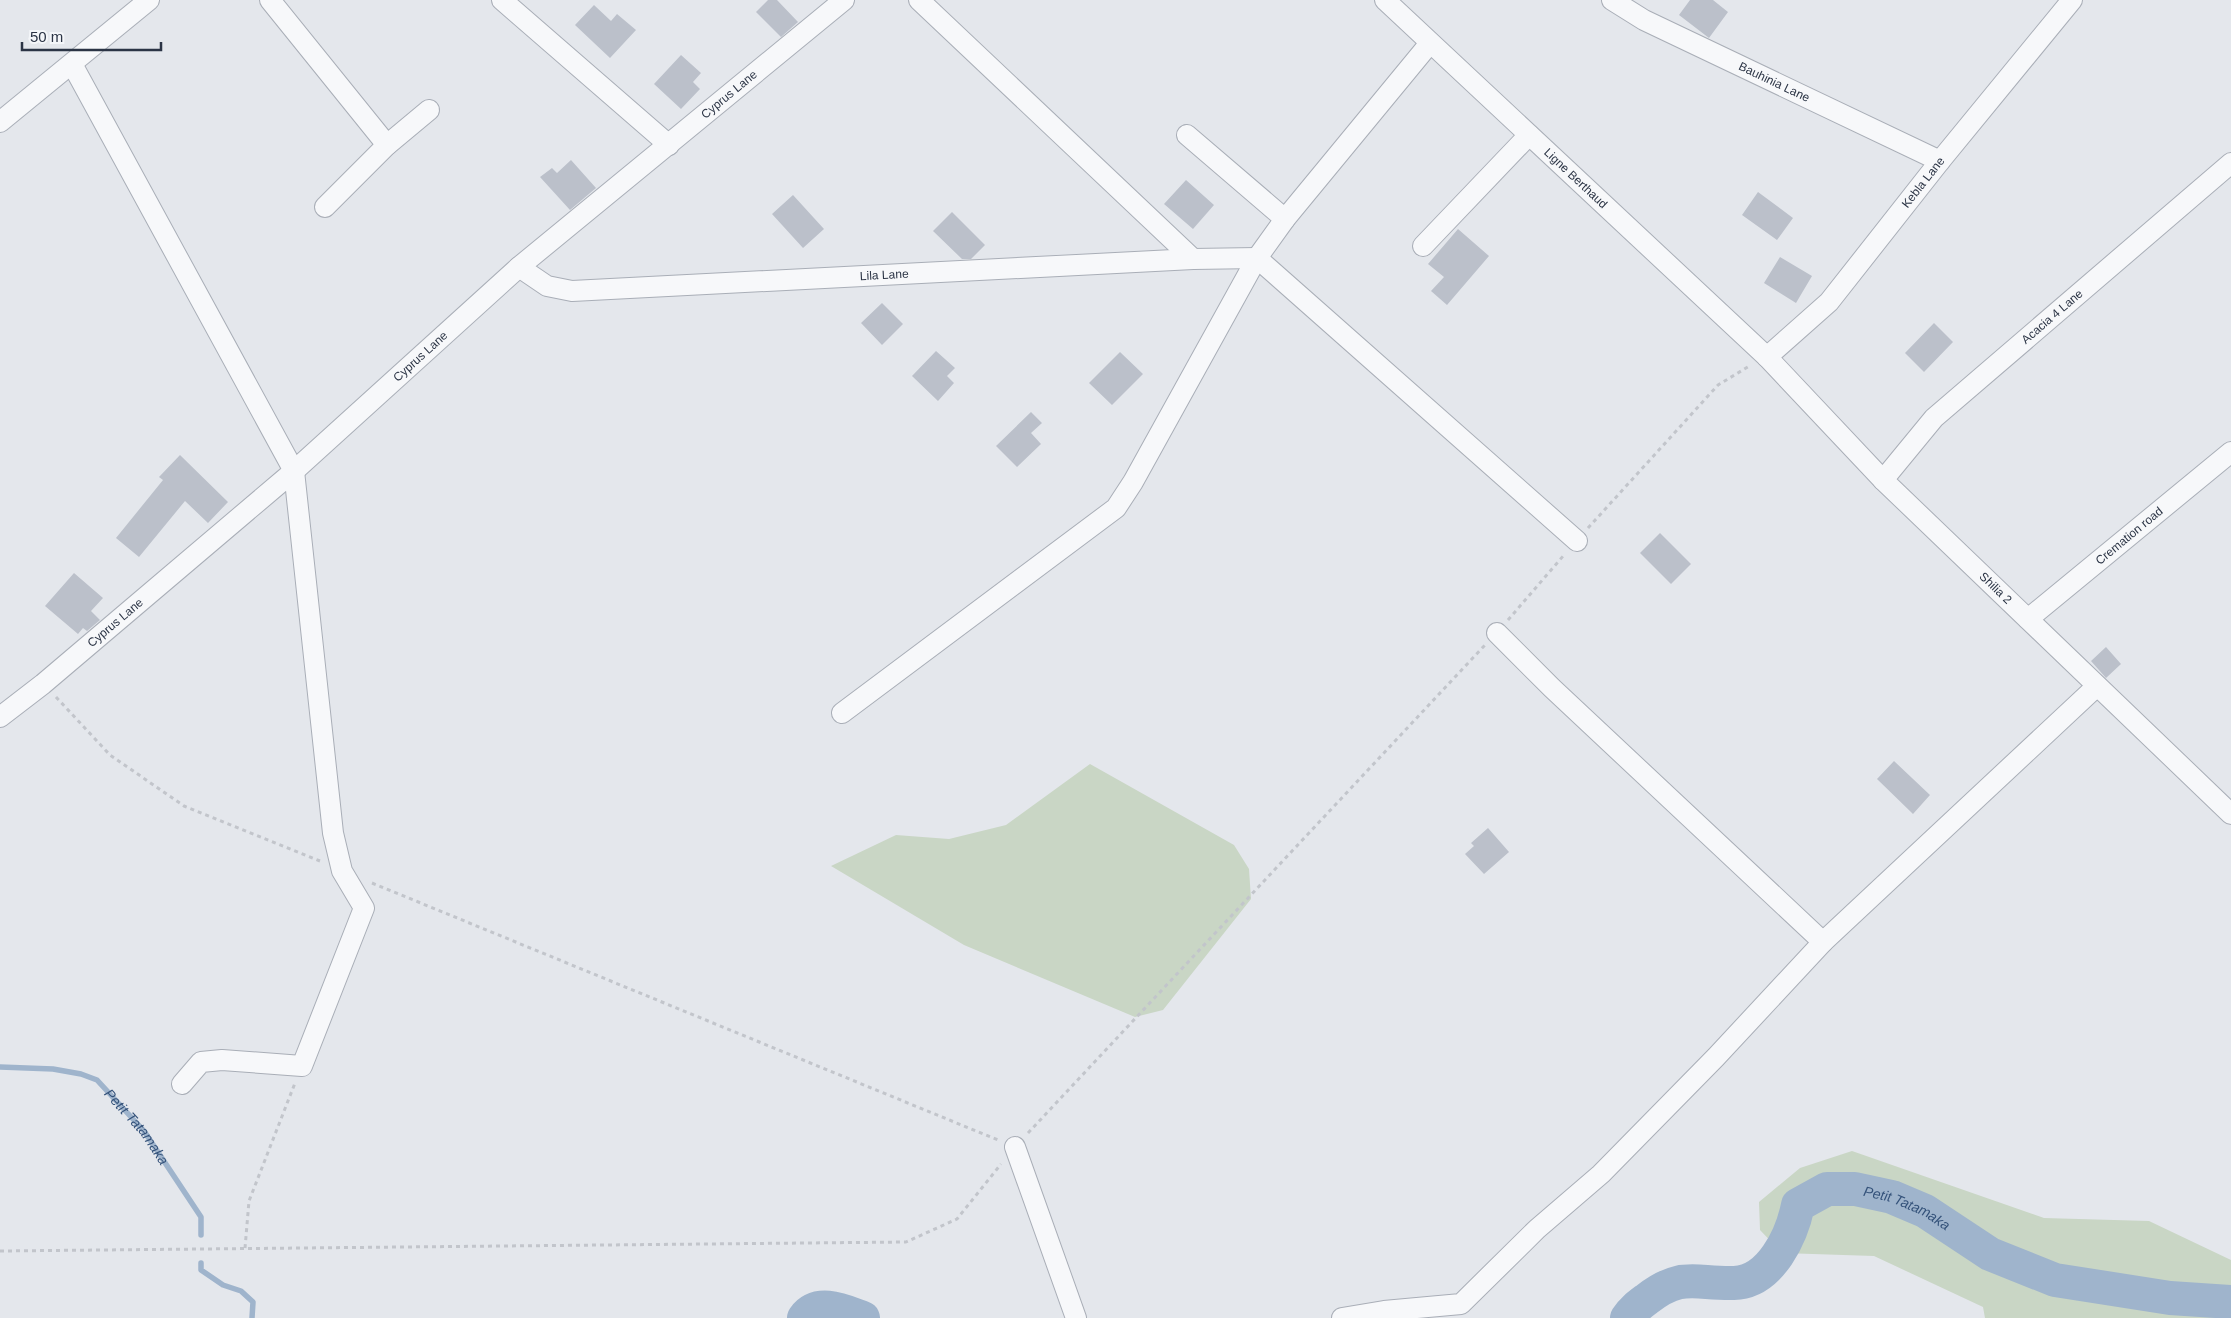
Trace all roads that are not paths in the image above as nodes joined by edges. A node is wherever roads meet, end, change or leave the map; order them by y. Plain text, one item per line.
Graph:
1 (149, 0) edge
2 (270, 0) edge
3 (502, 0) edge
4 (844, 0) edge
5 (919, 0) edge
6 (1385, 0) edge
7 (1612, 0) edge
8 (2072, 0) edge
9 (1430, 43) junction
10 (72, 64) junction
11 (429, 110) dead end
12 (0, 122) edge
13 (1187, 135) dead end
14 (1529, 135) junction
15 (387, 145) junction
16 (669, 145) junction
17 (1940, 161) junction
18 (2231, 163) edge
19 (325, 207) dead end
20 (1285, 218) junction
21 (1422, 246) dead end
22 (1193, 258) junction
23 (1257, 258) junction
24 (519, 267) junction
25 (1766, 357) junction
26 (2231, 452) edge
27 (294, 471) junction
28 (1883, 480) junction
29 (1577, 541) road end
30 (2028, 619) junction
31 (1497, 633) road end
32 (2097, 686) junction
33 (842, 713) dead end
34 (0, 717) edge
35 (2231, 814) edge
36 (1823, 942) junction
37 (182, 1084) dead end
38 (1015, 1147) road end
39 (1076, 1318) edge
40 (1342, 1318) edge

1 - 10 street
2 - 15 street
3 - 16 street
4 - 16 street, Cyprus Lane
5 - 22 street
6 - 9 street, Ligne Berthaud
7 - 17 street, Bauhinia Lane
8 - 17 street, Kebla Lane
9 - 14 street, Ligne Berthaud
9 - 20 street
10 - 12 street
10 - 27 street
11 - 15 street
13 - 20 street
14 - 21 street
14 - 25 street, Ligne Berthaud
15 - 19 street
16 - 24 street, Cyprus Lane
17 - 25 street, Kebla Lane
18 - 28 street, Acacia 4 Lane
20 - 23 street
22 - 23 street, Lila Lane
22 - 24 street, Lila Lane
23 - 29 street
23 - 33 street
24 - 27 street, Cyprus Lane
25 - 28 street, Shilia 2
26 - 30 street, Cremation road
27 - 34 street, Cyprus Lane
27 - 37 street
28 - 30 street, Shilia 2
30 - 32 street, Shilia 2
31 - 36 street
32 - 35 street, Shilia 2
32 - 36 street
36 - 40 street
38 - 39 street

